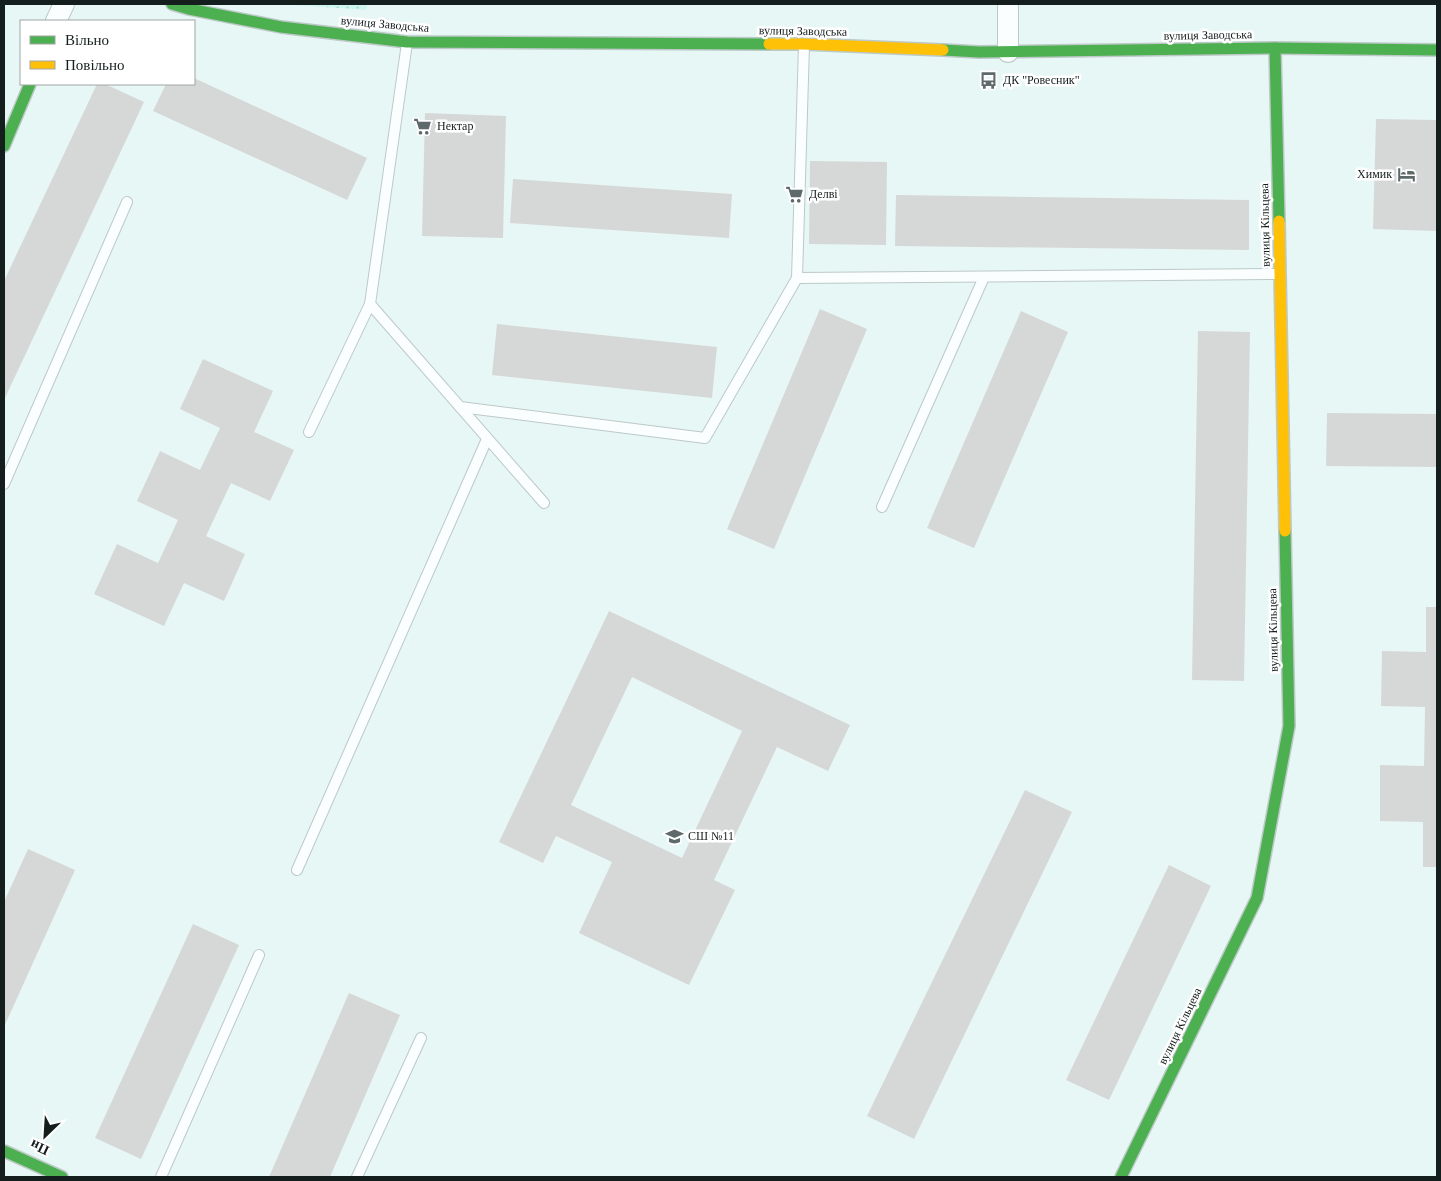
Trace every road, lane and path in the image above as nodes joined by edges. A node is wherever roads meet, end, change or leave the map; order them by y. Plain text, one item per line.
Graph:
1 (64, 4) edge
2 (172, 4) edge
3 (1008, 4) edge
4 (56, 20) edge
5 (407, 42) junction
6 (804, 44) junction
7 (1275, 48) junction
8 (1437, 50) edge
9 (1008, 52) junction
10 (30, 85) edge
11 (4, 146) edge
12 (127, 202) dead end
13 (1280, 274) junction
14 (984, 276) junction
15 (797, 278) junction
16 (370, 304) junction
17 (460, 408) junction
18 (309, 432) dead end
19 (487, 439) junction
20 (4, 484) edge
21 (544, 504) dead end
22 (882, 507) dead end
23 (297, 870) dead end
24 (259, 955) dead end
25 (421, 1038) dead end
26 (4, 1151) edge
27 (62, 1177) edge
28 (161, 1177) edge
29 (358, 1177) edge
30 (1121, 1177) edge

1 - 4 street
2 - 5 street, вулиця Заводська
3 - 9 street
5 - 6 street, вулиця Заводська
5 - 16 lane
6 - 9 street, вулиця Заводська
6 - 15 lane
7 - 8 street, вулиця Заводська
7 - 9 street, вулиця Заводська
7 - 13 street, вулиця Кільцева
10 - 11 street
12 - 20 lane
13 - 14 lane
13 - 30 street, вулиця Кільцева
14 - 15 lane
14 - 22 lane
15 - 17 lane
16 - 17 lane
16 - 18 lane
17 - 19 lane
19 - 21 lane
19 - 23 lane
24 - 28 lane
25 - 29 lane
26 - 27 street

